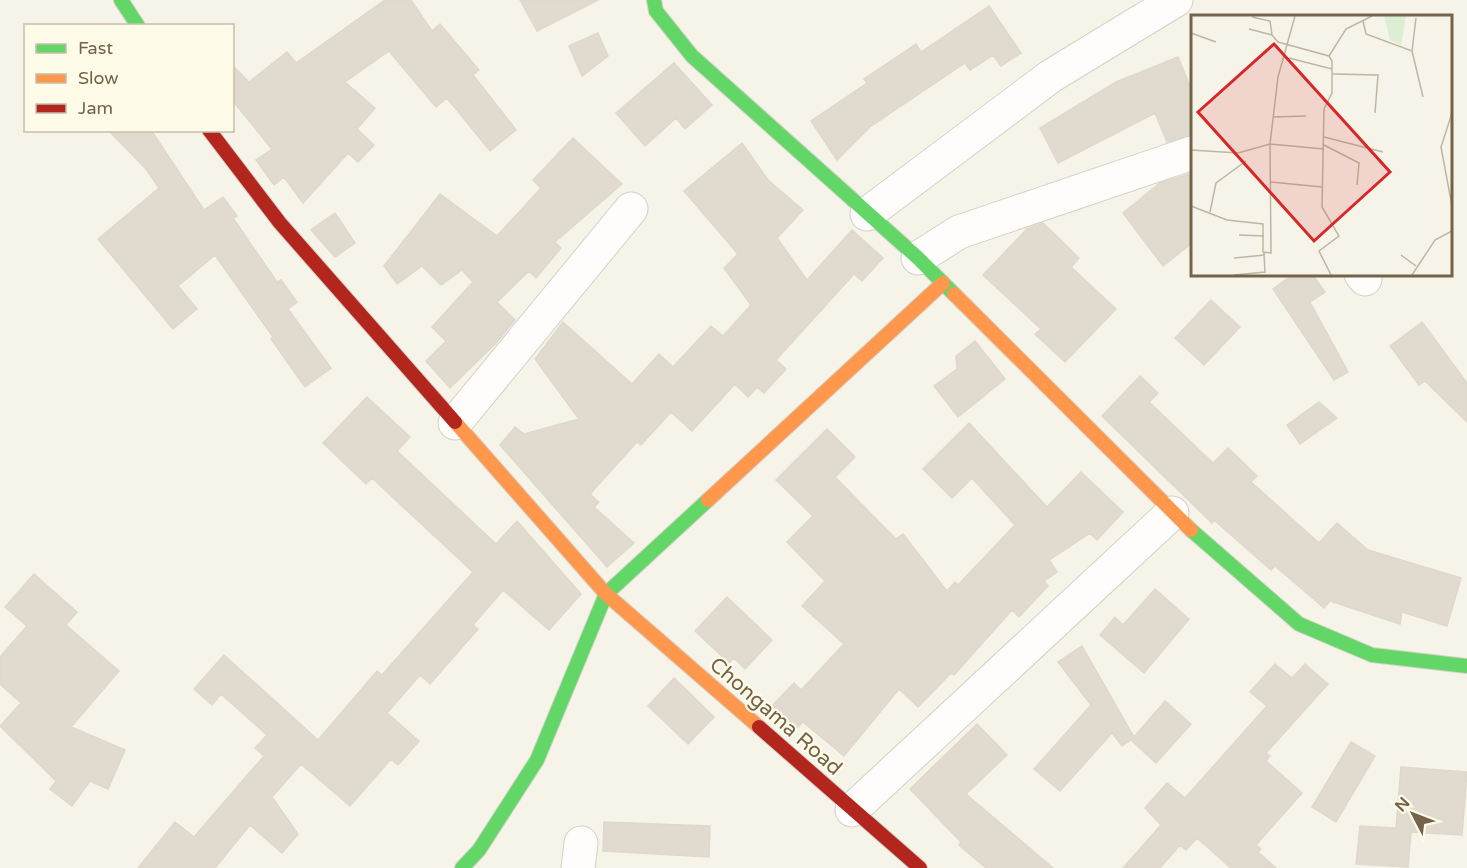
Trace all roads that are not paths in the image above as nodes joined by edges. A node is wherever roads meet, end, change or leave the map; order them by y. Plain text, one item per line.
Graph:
1 (121, 0) edge
2 (654, 0) edge
3 (1176, 0) edge
4 (137, 24) edge
5 (211, 132) edge
6 (1191, 153) edge
7 (631, 209) dead end
8 (867, 214) junction
9 (918, 258) junction
10 (943, 283) junction
11 (455, 423) junction
12 (1172, 513) junction
13 (606, 594) junction
14 (1467, 666) edge
15 (852, 810) junction
16 (462, 868) edge
17 (920, 868) edge

1 - 4 street
2 - 8 street
3 - 8 street
5 - 11 street, Chongama Road
6 - 9 street
7 - 11 street
8 - 9 street
9 - 10 street
10 - 12 street
10 - 13 street
11 - 13 street, Chongama Road
12 - 14 street
12 - 15 street
13 - 15 street, Chongama Road
13 - 16 street
15 - 17 street, Chongama Road

